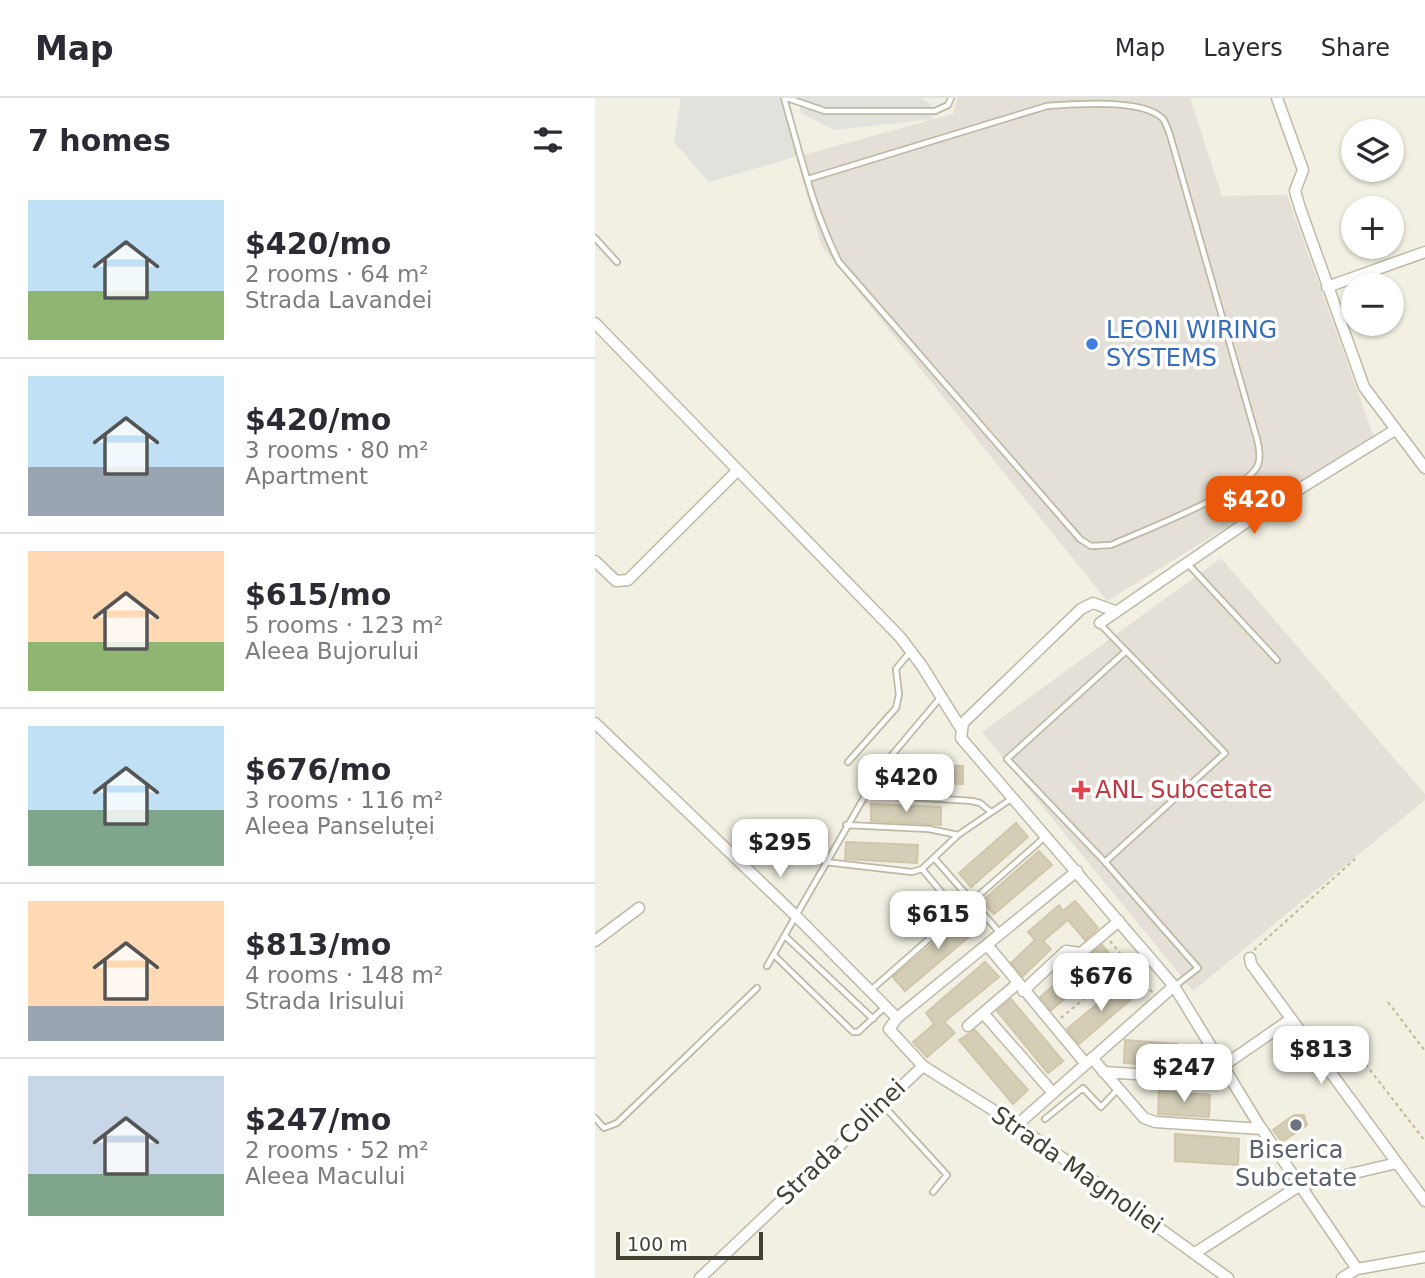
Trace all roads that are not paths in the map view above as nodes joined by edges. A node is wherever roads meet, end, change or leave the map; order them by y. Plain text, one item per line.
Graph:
1 (786, 98) edge
2 (951, 98) edge
3 (1277, 98) edge
4 (808, 179) junction
5 (595, 238) edge
6 (1425, 252) edge
7 (617, 262) dead end
8 (1327, 287) junction
9 (595, 323) edge
10 (1395, 430) junction
11 (1425, 468) edge
12 (738, 470) junction
13 (595, 561) edge
14 (1187, 562) junction
15 (1115, 611) junction
16 (1100, 623) joint
17 (911, 651) junction
18 (1125, 652) junction
19 (1277, 660) dead end
20 (941, 697) junction
21 (595, 723) edge
22 (960, 727) junction
23 (848, 762) dead end
24 (864, 794) junction
25 (1011, 799) junction
26 (991, 812) junction
27 (846, 825) junction
28 (958, 835) junction
29 (1045, 836) junction
30 (936, 859) junction
31 (825, 862) junction
32 (1105, 862) junction
33 (922, 869) junction
34 (1077, 872) junction
35 (972, 901) junction
36 (639, 908) dead end
37 (959, 913) junction
38 (795, 915) junction
39 (1119, 921) junction
40 (1002, 934) junction
41 (785, 936) junction
42 (595, 941) edge
43 (988, 946) junction
44 (775, 957) junction
45 (1250, 958) road end
46 (767, 966) dead end
47 (1174, 986) junction
48 (1020, 987) junction
49 (757, 988) dead end
50 (870, 991) junction
51 (885, 1006) junction
52 (983, 1013) junction
53 (897, 1018) junction
54 (873, 1019) junction
55 (1291, 1019) junction
56 (968, 1026) dead end
57 (1089, 1061) junction
58 (923, 1066) junction
59 (1223, 1066) junction
60 (1104, 1072) junction
61 (1232, 1080) junction
62 (1118, 1089) junction
63 (1053, 1093) junction
64 (881, 1104) junction
65 (595, 1118) edge
66 (1045, 1119) dead end
67 (1017, 1125) junction
68 (1262, 1129) junction
69 (1397, 1163) junction
70 (1299, 1186) junction
71 (933, 1192) dead end
72 (1425, 1201) edge
73 (1195, 1252) junction
74 (1425, 1257) edge
75 (1357, 1269) junction
76 (700, 1278) edge
77 (1228, 1278) edge
78 (1342, 1278) edge

1 - 2 lane
1 - 4 lane
3 - 8 street
4 - 4 lane
5 - 7 lane
6 - 8 street
8 - 10 street
9 - 12 street
10 - 11 street
10 - 14 street
12 - 13 street
12 - 17 street
14 - 15 street
14 - 19 lane
15 - 16 street
15 - 22 street
16 - 18 lane
17 - 20 street
17 - 23 lane
18 - 32 lane
18 - 32 lane
20 - 22 street
20 - 24 lane
21 - 38 street
22 - 25 street
24 - 26 lane
24 - 27 lane
25 - 26 lane
25 - 29 street
26 - 28 lane
27 - 28 lane
27 - 31 lane
28 - 30 lane
29 - 34 street
29 - 35 lane
30 - 33 lane
30 - 35 lane
31 - 33 lane
31 - 38 lane
32 - 47 lane
33 - 37 lane
34 - 39 street
34 - 40 street
35 - 37 lane
35 - 40 lane
36 - 42 street
37 - 50 lane
38 - 41 lane
38 - 50 street
39 - 47 street
39 - 48 street
40 - 43 street
41 - 44 lane
41 - 54 lane
43 - 48 street
43 - 53 street
44 - 46 lane
44 - 54 lane
45 - 55 street
47 - 57 street
47 - 59 street
48 - 52 street
48 - 57 street
49 - 65 lane
50 - 51 street
51 - 53 street
51 - 54 lane
52 - 56 street
52 - 63 street
53 - 58 street, Strada Magnoliei
55 - 59 street
55 - 69 street
57 - 60 street
57 - 63 street
58 - 64 street, Strada Colinei
58 - 67 street, Strada Magnoliei
59 - 61 street
60 - 61 street
60 - 62 street
61 - 68 street
62 - 66 lane
62 - 68 street
63 - 67 street
64 - 71 lane
64 - 76 street, Strada Colinei
67 - 73 street, Strada Magnoliei
68 - 70 street
69 - 70 street
69 - 72 street
70 - 73 street
70 - 75 street
73 - 77 street, Strada Magnoliei
74 - 75 street
75 - 78 street

